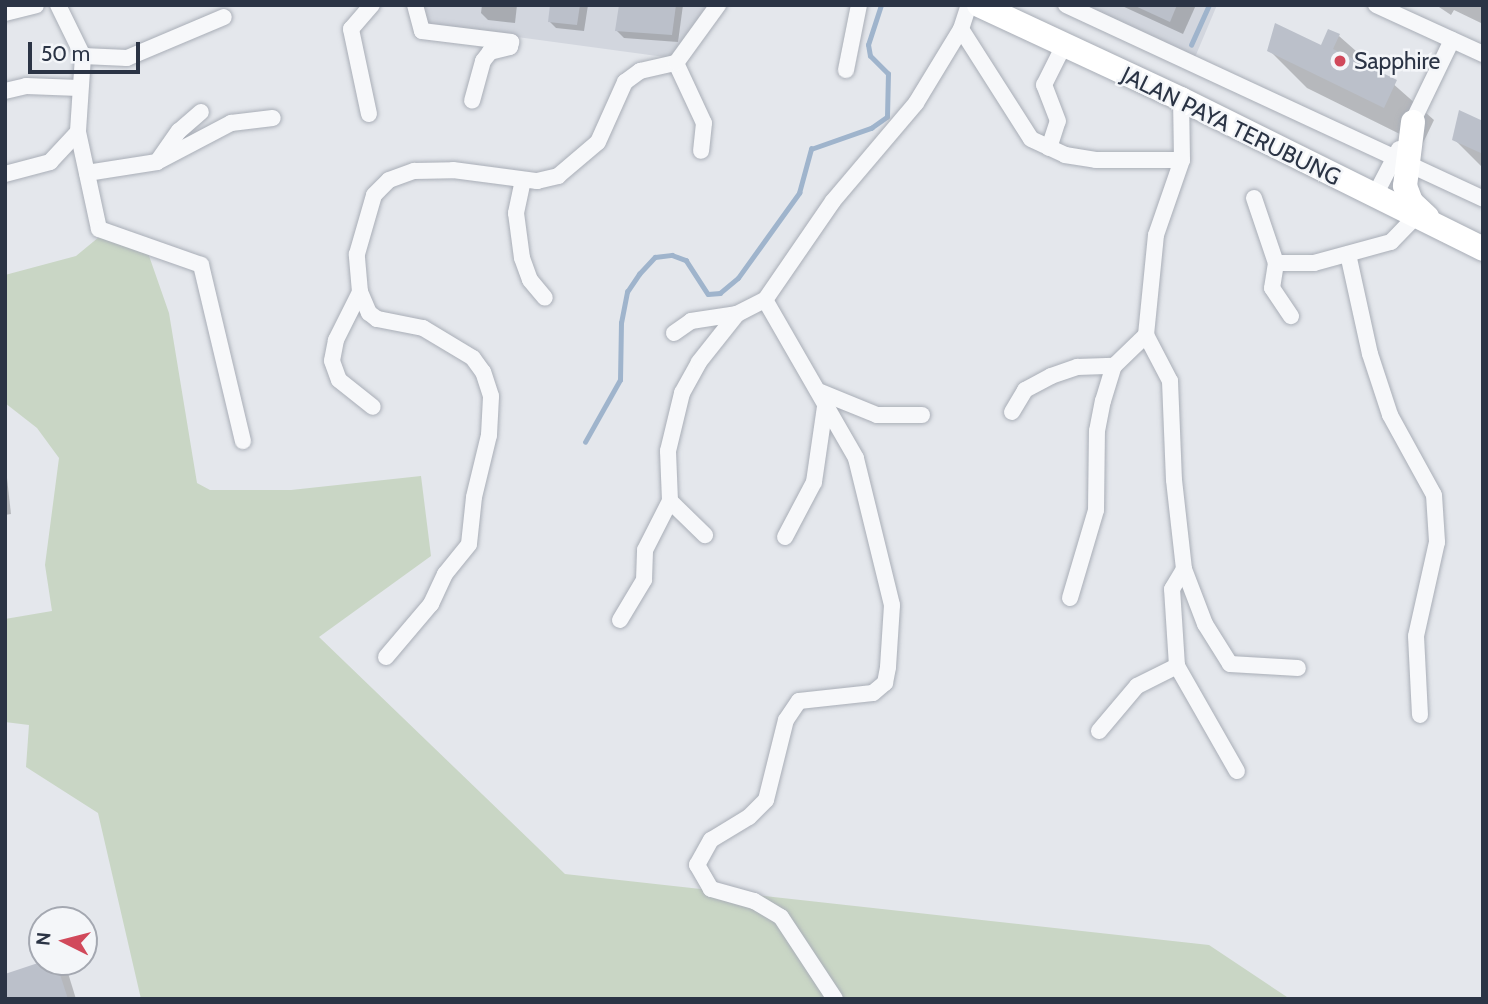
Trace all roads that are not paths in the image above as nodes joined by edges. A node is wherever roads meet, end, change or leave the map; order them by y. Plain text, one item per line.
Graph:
1 (36, 5) edge
2 (58, 5) edge
3 (372, 5) edge
4 (415, 5) edge
5 (718, 5) edge
6 (859, 5) edge
7 (969, 5) edge
8 (979, 5) edge
9 (1066, 5) edge
10 (1376, 5) edge
11 (5, 13) edge
12 (224, 17) dead end
13 (961, 29) junction
14 (1452, 40) junction
15 (1063, 45) junction
16 (1483, 54) edge
17 (83, 55) junction
18 (676, 63) junction
19 (846, 70) dead end
20 (79, 88) junction
21 (5, 91) edge
22 (1181, 99) junction
23 (472, 101) dead end
24 (201, 112) dead end
25 (369, 114) dead end
26 (273, 118) dead end
27 (1413, 122) joint
28 (78, 132) junction
29 (1049, 148) junction
30 (701, 151) dead end
31 (1182, 160) junction
32 (1399, 161) junction
33 (157, 162) junction
34 (87, 173) junction
35 (5, 174) edge
36 (523, 180) junction
37 (1374, 197) junction
38 (1254, 198) dead end
39 (1483, 199) edge
40 (1415, 217) junction
41 (1444, 230) junction
42 (1483, 249) edge
43 (1348, 254) junction
44 (1276, 263) junction
45 (360, 292) junction
46 (545, 298) dead end
47 (765, 300) junction
48 (737, 314) junction
49 (1291, 316) dead end
50 (674, 333) dead end
51 (1146, 335) junction
52 (1114, 366) junction
53 (818, 391) junction
54 (373, 407) dead end
55 (825, 407) junction
56 (1012, 412) dead end
57 (922, 415) dead end
58 (243, 441) dead end
59 (670, 501) junction
60 (705, 535) dead end
61 (785, 537) dead end
62 (1184, 569) junction
63 (1070, 598) dead end
64 (620, 620) dead end
65 (386, 657) dead end
66 (1177, 666) junction
67 (1298, 668) dead end
68 (1420, 715) dead end
69 (1099, 731) dead end
70 (1237, 771) dead end
71 (835, 999) edge

1 - 11 street
2 - 17 street
3 - 25 street
4 - 23 street
5 - 18 street
6 - 19 street
7 - 13 street
8 - 15 main road, JALAN PAYA TERUBUNG
9 - 32 street
10 - 14 street
12 - 17 street
13 - 29 street
13 - 47 street
14 - 16 street
14 - 27 street
15 - 22 main road, JALAN PAYA TERUBUNG
15 - 29 street
17 - 20 street
18 - 30 street
18 - 36 street
20 - 21 street
20 - 28 street
22 - 31 street
22 - 37 main road, JALAN PAYA TERUBUNG
24 - 33 street
26 - 33 street
27 - 32 main road
28 - 34 street
28 - 35 street
29 - 31 street
31 - 51 street
32 - 37 street
32 - 39 street
32 - 41 main road
33 - 34 street
34 - 58 street
36 - 45 street
36 - 46 street
37 - 40 main road, JALAN PAYA TERUBUNG
38 - 44 street
40 - 41 main road, JALAN PAYA TERUBUNG
40 - 43 street
41 - 42 main road, JALAN PAYA TERUBUNG
43 - 44 street
43 - 68 street
44 - 49 street
45 - 54 street
45 - 65 street
47 - 48 street
47 - 53 street
48 - 50 street
48 - 59 street
51 - 52 street
51 - 62 street
52 - 56 street
52 - 63 street
53 - 55 street
53 - 57 street
55 - 61 street
55 - 71 street
59 - 60 street
59 - 64 street
62 - 66 street
62 - 67 street
66 - 69 street
66 - 70 street

